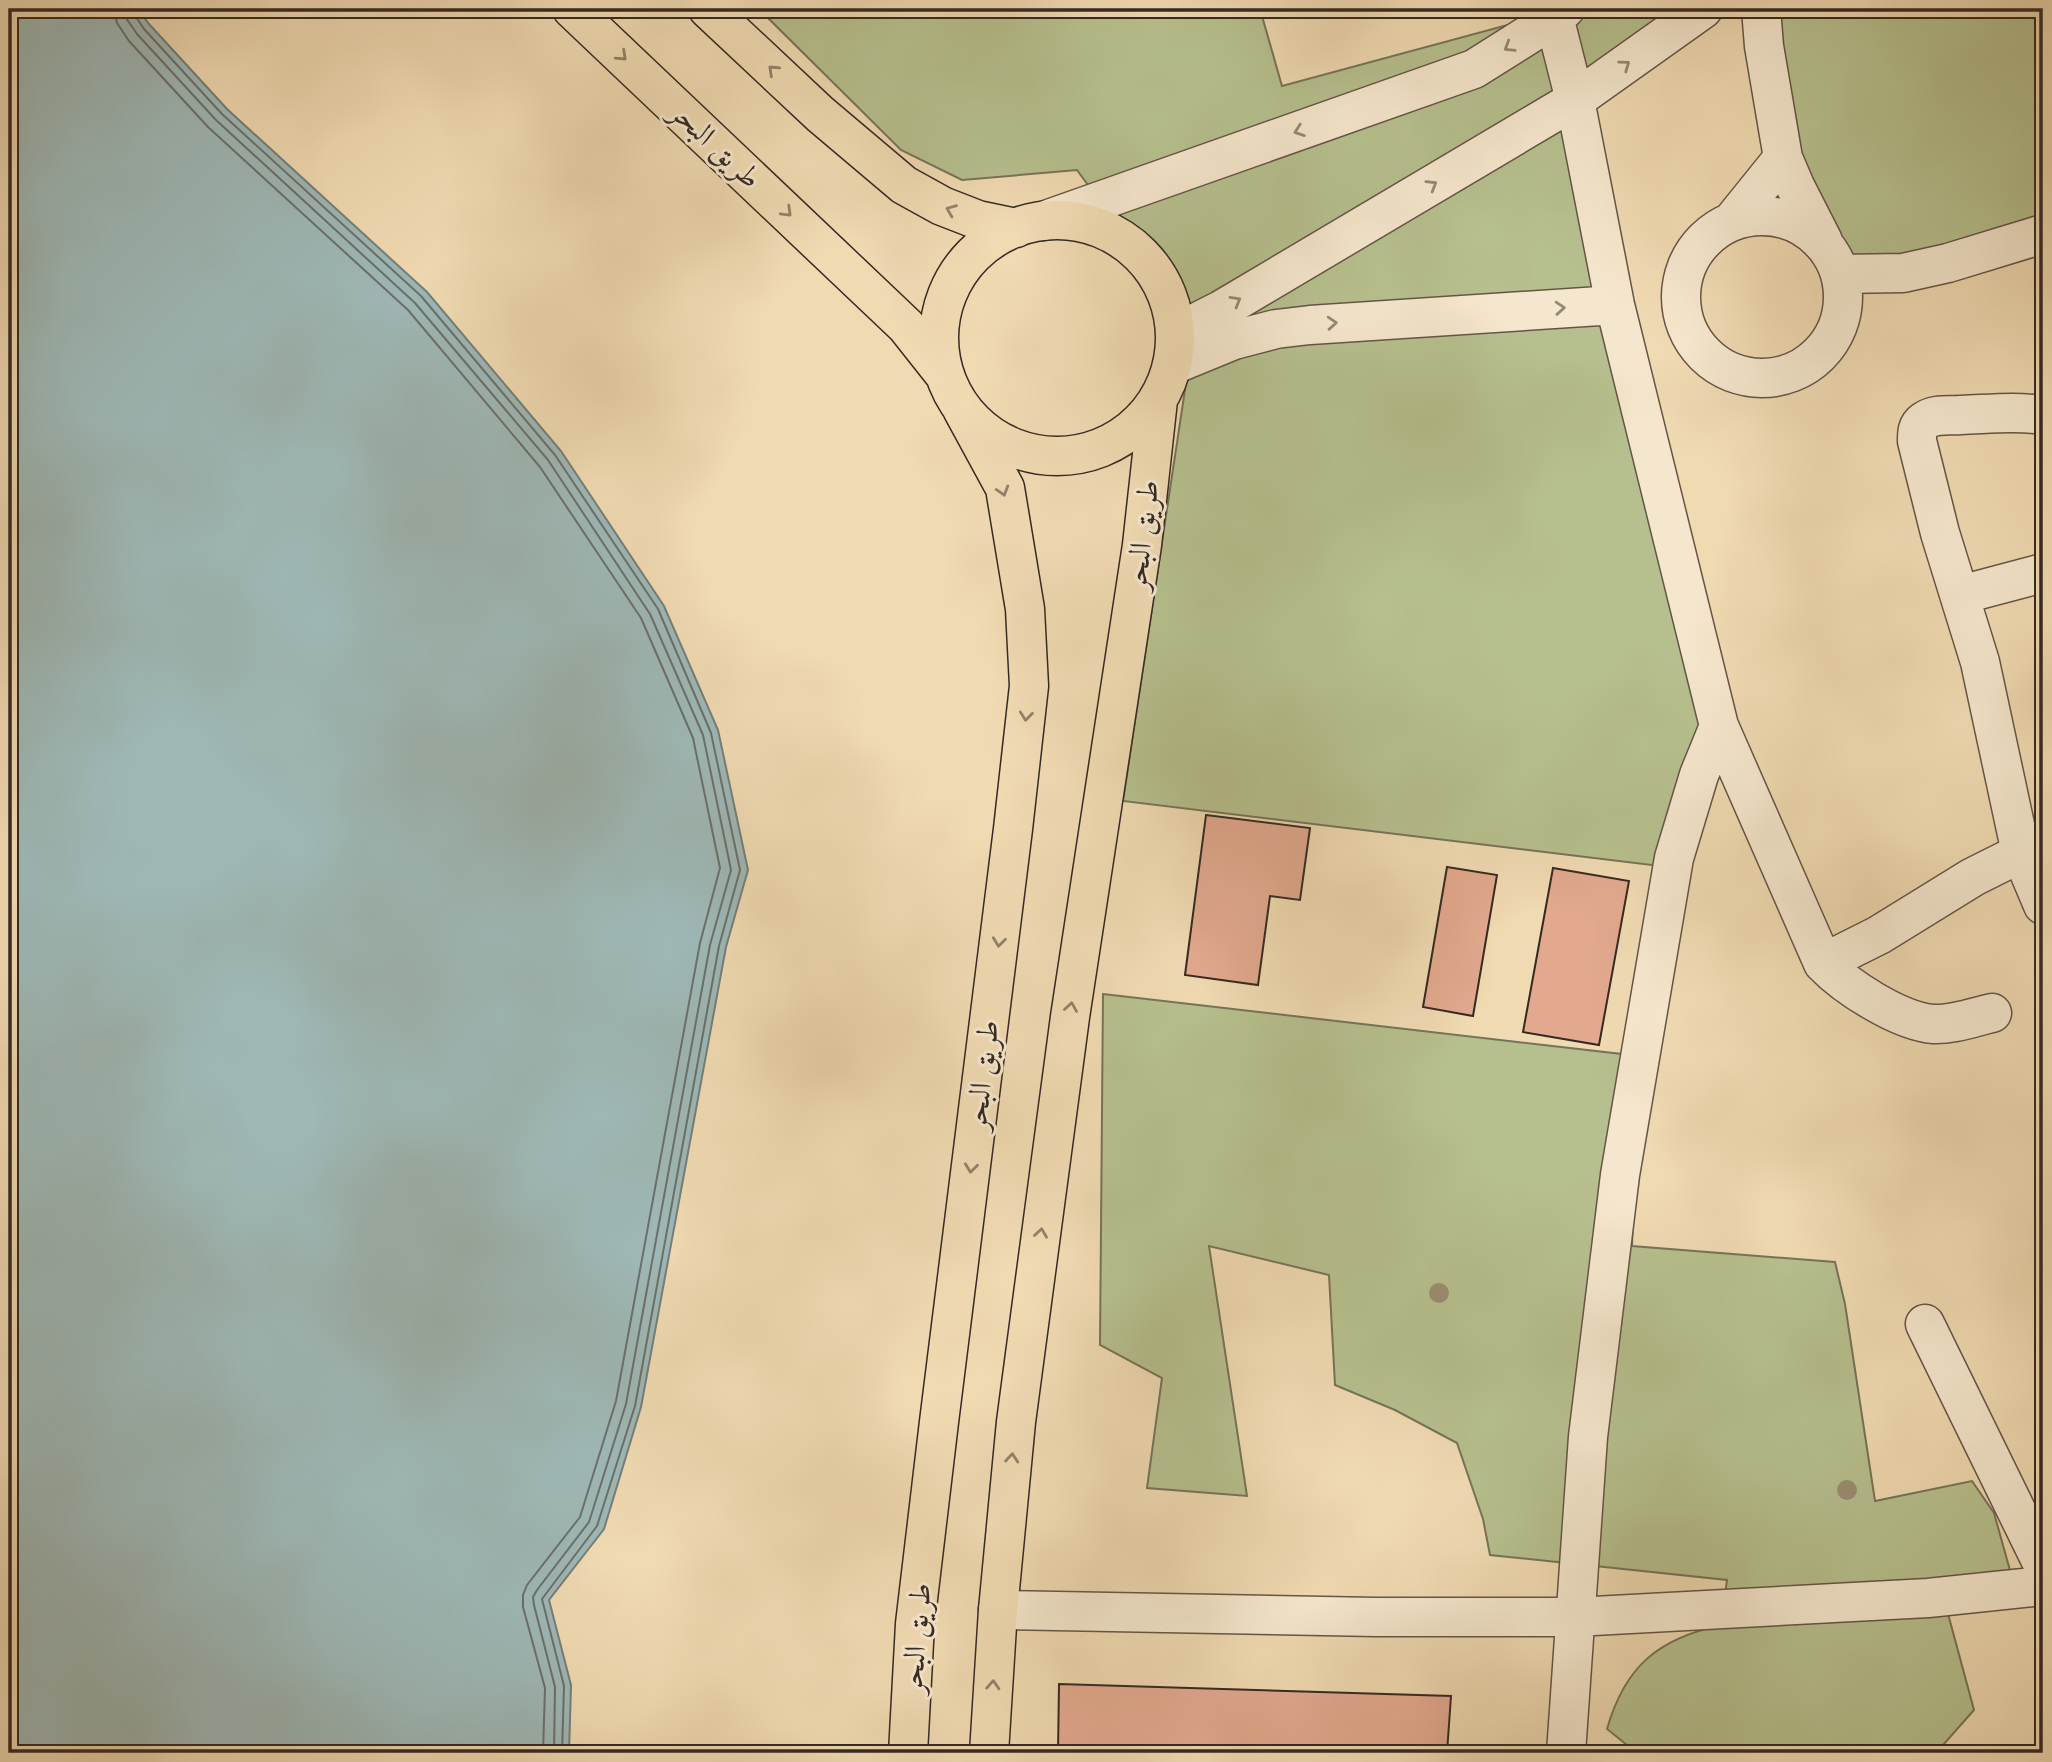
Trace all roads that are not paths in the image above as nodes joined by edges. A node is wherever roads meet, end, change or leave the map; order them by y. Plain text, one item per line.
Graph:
1 (572, 9) edge
2 (708, 9) edge
3 (1703, 9) edge
4 (1717, 9) edge
5 (1558, 12) edge
6 (1763, 27) edge
7 (1575, 100) junction
8 (1783, 158) junction
9 (1733, 220) junction
10 (1029, 225) junction
11 (2043, 234) edge
12 (1834, 261) junction
13 (1615, 305) junction
14 (1175, 349) junction
15 (944, 374) junction
16 (1158, 400) junction
17 (962, 409) junction
18 (2043, 415) edge
19 (2043, 573) edge
20 (1960, 595) junction
21 (1719, 726) junction
22 (2021, 853) junction
23 (2043, 905) edge
24 (1823, 963) junction
25 (1992, 1013) dead end
26 (1925, 1324) dead end
27 (2043, 1564) edge
28 (2043, 1586) edge
29 (998, 1610) junction
30 (1575, 1617) junction
31 (908, 1753) edge
32 (989, 1753) edge
33 (1566, 1753) edge

1 -> 15 highway, طريق البحر
10 -> 2 highway
7 -> 3 street
4 - 6 street
5 - 7 street
5 -> 10 street
6 - 8 street
7 - 13 street
14 -> 7 street
8 - 9 street
8 - 12 street
9 - 12 street
9 - 12 street
10 - 14 highway
10 - 15 highway
11 - 12 street
14 -> 13 street
13 - 21 street
14 - 16 highway
15 - 17 highway
16 - 17 highway
29 -> 16 highway, طريق البحر
17 -> 31 highway, طريق البحر
18 - 20 street
19 - 20 street
20 - 22 street
21 - 24 street
21 - 30 street
22 - 23 street
22 - 24 street
24 - 25 street
26 - 27 street
28 - 30 street
29 - 30 street
32 -> 29 highway, طريق البحر
30 - 33 street

